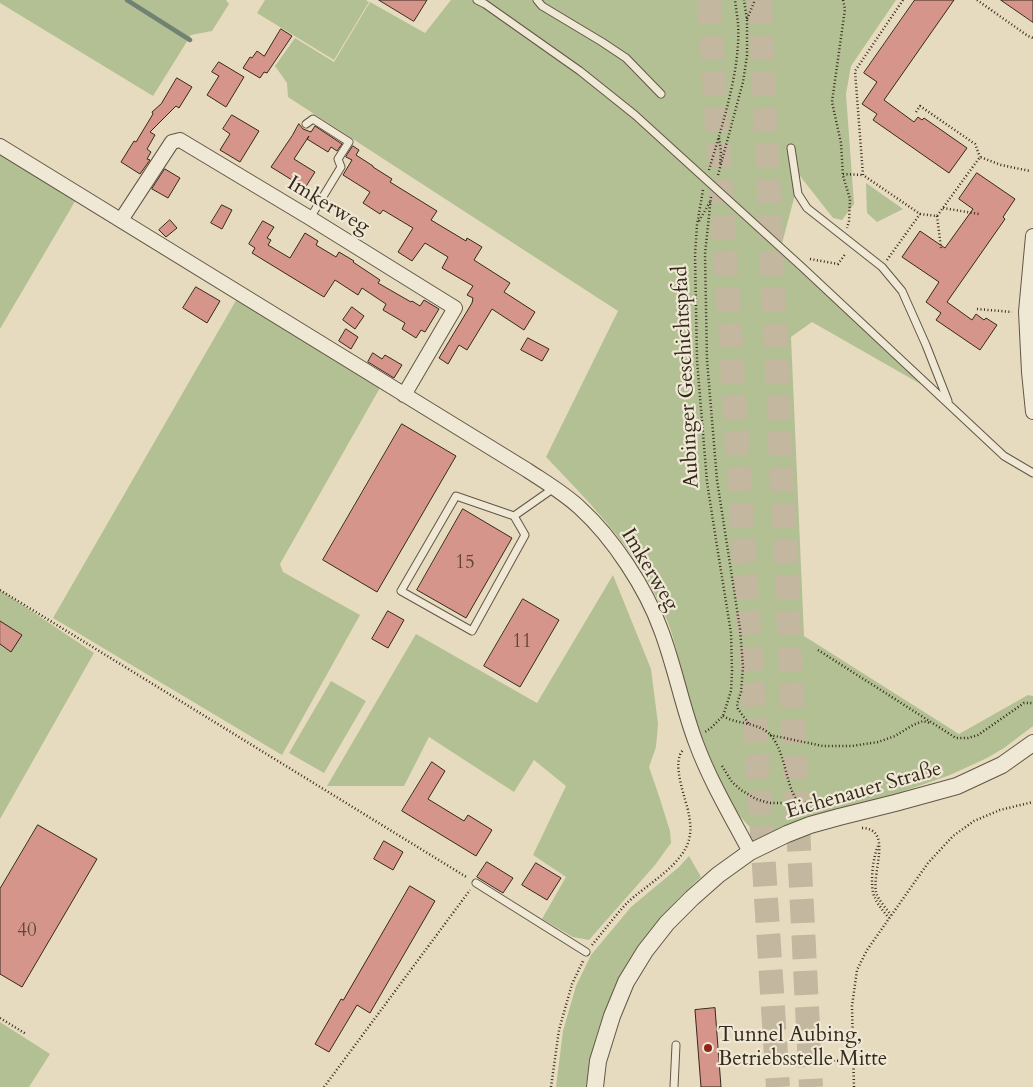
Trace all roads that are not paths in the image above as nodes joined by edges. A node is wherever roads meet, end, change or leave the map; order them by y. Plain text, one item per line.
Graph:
1 (477, 0) edge
2 (537, 0) edge
3 (486, 2) edge
4 (661, 94) dead end
5 (306, 124) dead end
6 (0, 146) edge
7 (791, 148) dead end
8 (310, 218) junction
9 (121, 220) junction
10 (1033, 236) edge
11 (1031, 372) edge
12 (404, 395) junction
13 (949, 403) junction
14 (1033, 412) edge
15 (1033, 473) edge
16 (554, 488) junction
17 (514, 516) junction
18 (1033, 743) edge
19 (750, 852) junction
20 (476, 883) road end
21 (586, 952) road end
22 (676, 1045) dead end
23 (595, 1087) edge
24 (674, 1087) edge

1 - 3 lane
2 - 4 lane
3 - 13 lane
5 - 8 lane
6 - 9 street, Imkerweg
7 - 13 lane
8 - 9 street, Imkerweg
8 - 12 street, Imkerweg
9 - 12 street, Imkerweg
10 - 11 street
11 - 14 street
12 - 16 street, Imkerweg
13 - 15 lane
16 - 17 lane
16 - 19 street, Imkerweg
17 - 17 lane
18 - 19 street, Eichenauer Straße
19 - 23 street, Eichenauer Straße
20 - 21 lane
22 - 24 lane

